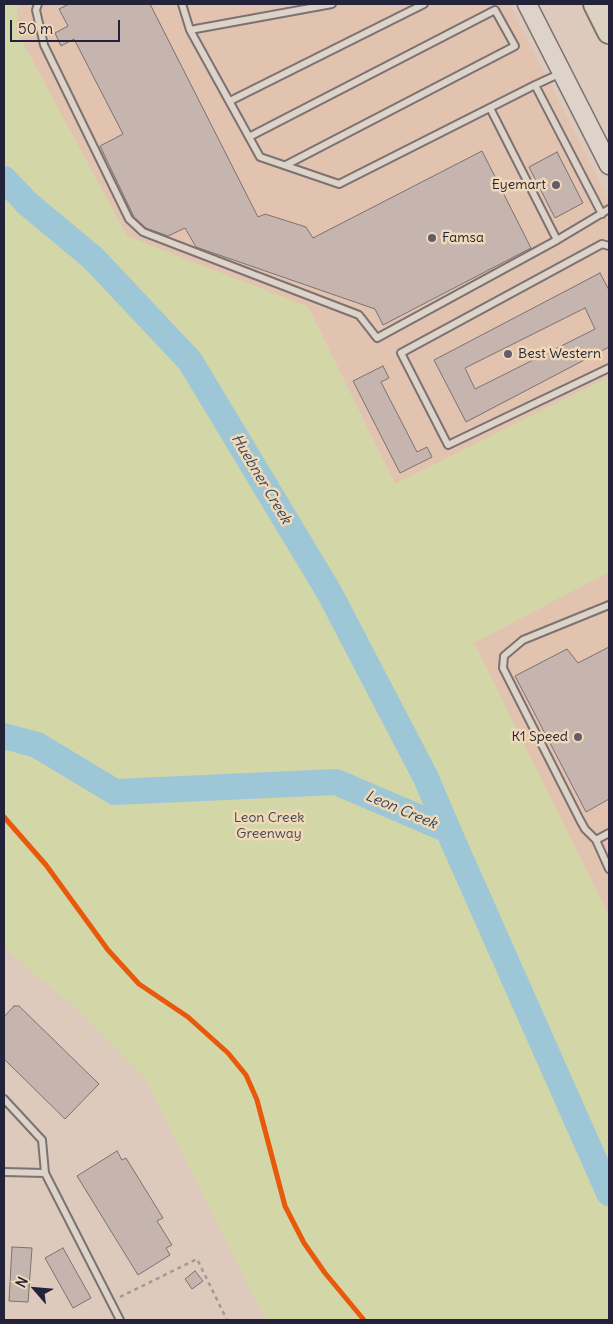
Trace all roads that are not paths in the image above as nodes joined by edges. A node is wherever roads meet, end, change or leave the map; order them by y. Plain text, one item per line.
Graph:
1 (38, 4) edge
2 (182, 4) edge
3 (332, 4) edge
4 (424, 4) edge
5 (527, 4) edge
6 (595, 4) edge
7 (494, 7) edge
8 (190, 30) junction
9 (609, 32) edge
10 (562, 73) junction
11 (535, 85) junction
12 (230, 101) junction
13 (490, 108) junction
14 (249, 137) junction
15 (286, 165) junction
16 (609, 165) edge
17 (609, 209) edge
18 (602, 214) junction
19 (557, 240) junction
20 (609, 246) edge
21 (609, 368) edge
22 (609, 604) edge
23 (609, 833) edge
24 (596, 840) junction
25 (609, 869) edge
26 (4, 1099) edge
27 (4, 1172) edge
28 (45, 1173) junction
29 (120, 1320) edge

1 - 19 lane
2 - 8 lane
3 - 8 lane
4 - 12 lane
5 - 10 main road
6 - 9 highway
7 - 14 lane
7 - 15 lane
8 - 12 lane
10 - 11 lane
10 - 16 main road
11 - 13 lane
11 - 18 lane
12 - 14 lane
13 - 15 lane
13 - 19 lane
14 - 15 lane
17 - 18 lane
18 - 19 lane
20 - 21 lane
22 - 24 lane
23 - 24 lane
24 - 25 lane
26 - 28 lane
27 - 28 lane
28 - 29 lane

